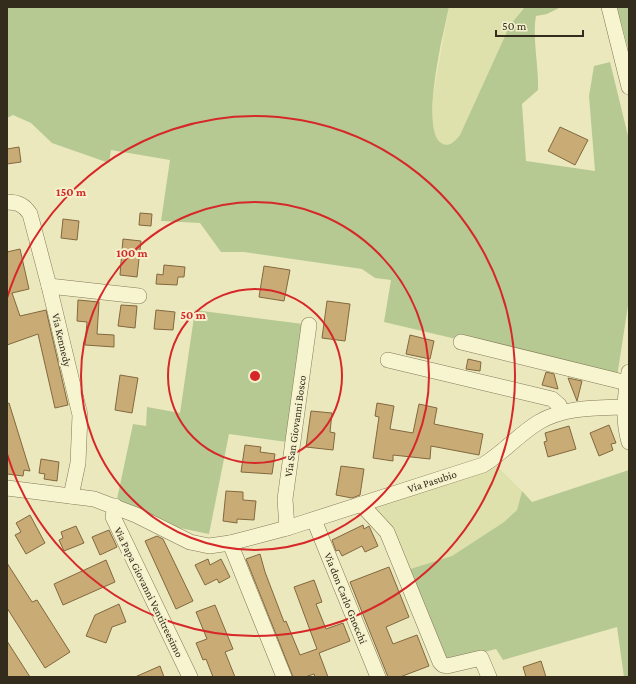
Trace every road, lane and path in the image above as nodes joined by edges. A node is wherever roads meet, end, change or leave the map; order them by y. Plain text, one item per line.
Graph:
1 (609, 7) edge
2 (629, 87) edge
3 (7, 202) edge
4 (49, 286) junction
5 (139, 296) dead end
6 (309, 325) dead end
7 (461, 342) dead end
8 (388, 360) dead end
9 (628, 377) edge
10 (624, 407) junction
11 (562, 412) junction
12 (629, 442) edge
13 (7, 488) edge
14 (71, 496) junction
15 (361, 504) junction
16 (114, 506) junction
17 (314, 520) junction
18 (287, 528) junction
19 (230, 543) junction
20 (190, 677) edge
21 (284, 677) edge
22 (378, 677) edge
23 (489, 677) edge

1 - 2 street
3 - 4 street, Via Kennedy
4 - 5 street
4 - 14 street, Via Kennedy
6 - 18 street, Via San Giovanni Bosco
7 - 9 street
8 - 11 street
9 - 10 street
10 - 11 street, Via Pasubio
10 - 12 street
11 - 15 street, Via Pasubio
13 - 14 street, Via Pasubio
14 - 16 street, Via Pasubio
15 - 17 street, Via Pasubio
15 - 23 street
16 - 19 street, Via Pasubio
16 - 20 street, Via Papa Giovanni Ventitreesimo
17 - 18 street, Via Pasubio
17 - 22 street, Via don Carlo Gnocchi
18 - 19 street, Via Pasubio
19 - 21 street

